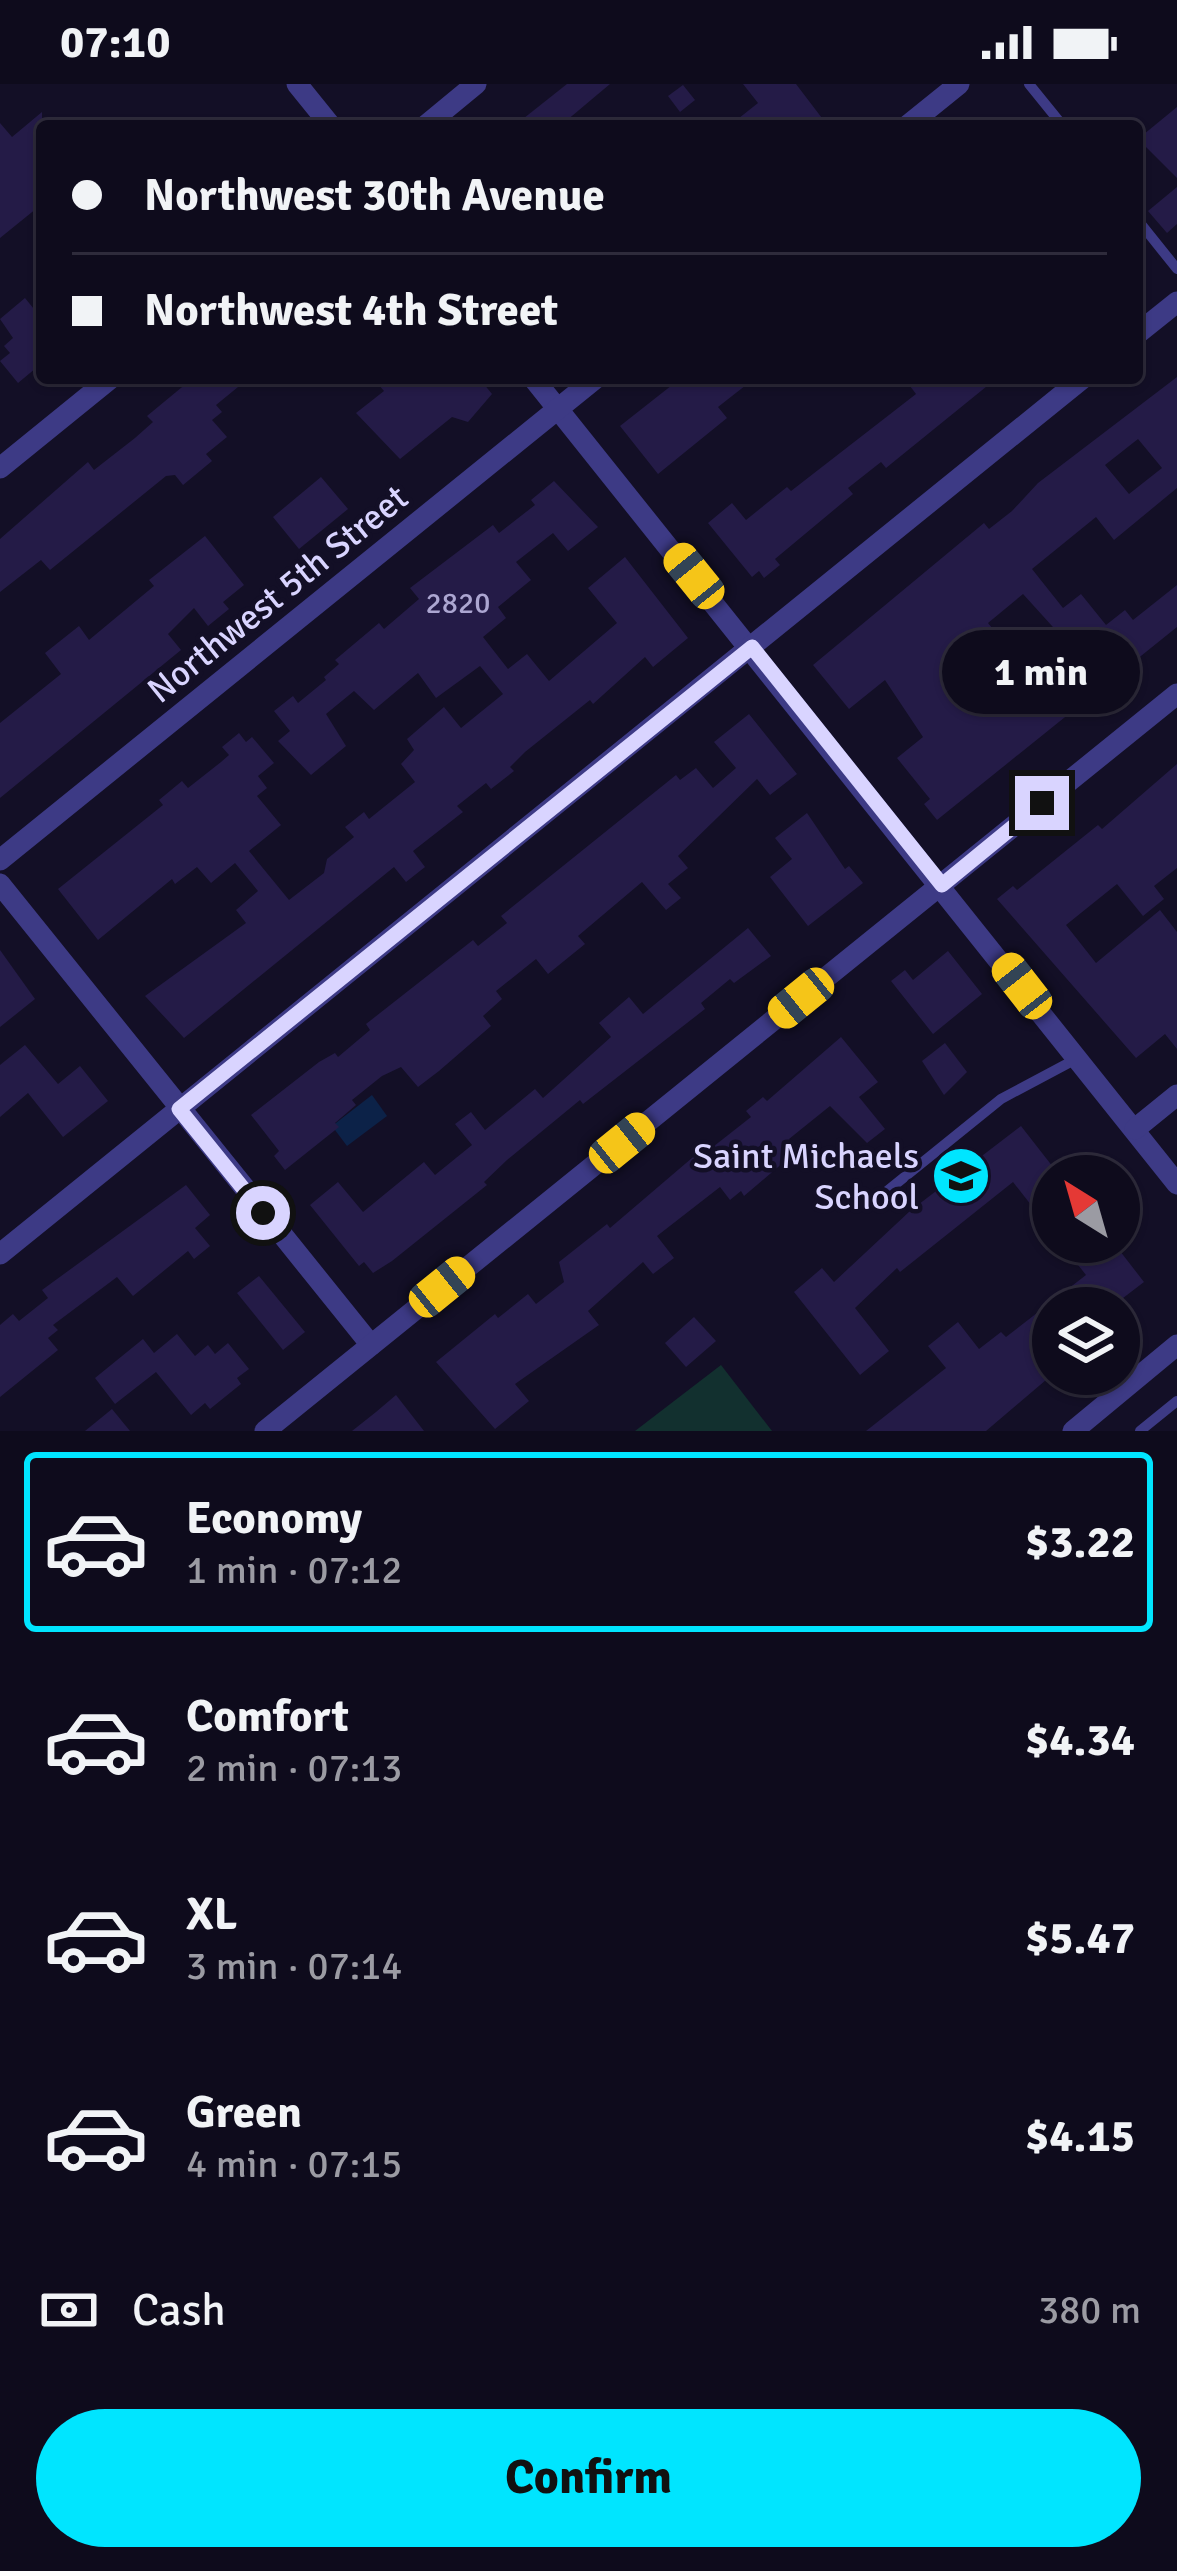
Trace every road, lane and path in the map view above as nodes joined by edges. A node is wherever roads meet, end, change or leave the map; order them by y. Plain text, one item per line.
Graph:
1 (297, 84) edge
2 (476, 84) edge
3 (959, 84) edge
4 (1029, 84) edge
5 (326, 120) edge
6 (432, 120) edge
7 (915, 120) edge
8 (1058, 120) edge
9 (1143, 226) edge
10 (1177, 269) edge
11 (1177, 302) edge
12 (1143, 329) edge
13 (104, 384) edge
14 (538, 384) edge
15 (589, 384) edge
16 (1076, 384) edge
17 (558, 409) junction
18 (0, 468) edge
19 (752, 647) junction
20 (1177, 694) edge
21 (0, 860) edge
22 (0, 884) edge
23 (942, 885) junction
24 (1078, 1058) junction
25 (1177, 1095) edge
26 (179, 1109) junction
27 (1135, 1129) junction
28 (1177, 1184) edge
29 (876, 1200) dead end
30 (0, 1254) edge
31 (371, 1345) junction
32 (1177, 1345) edge
33 (1177, 1401) edge
34 (265, 1431) edge
35 (1073, 1431) edge
36 (1139, 1431) edge

1 - 5 street
2 - 6 street
3 - 7 street
4 - 8 lane
9 - 10 lane
11 - 12 street
13 - 18 street
14 - 17 street
15 - 17 street, Northwest 5th Street
16 - 19 street
17 - 19 street
17 - 21 street, Northwest 5th Street
19 - 23 street
19 - 26 street
20 - 23 street
22 - 26 street
23 - 24 street
23 - 31 street
24 - 27 street
24 - 29 lane
25 - 27 street
26 - 30 street
26 - 31 street
27 - 28 street
31 - 34 street
32 - 35 street
33 - 36 lane

